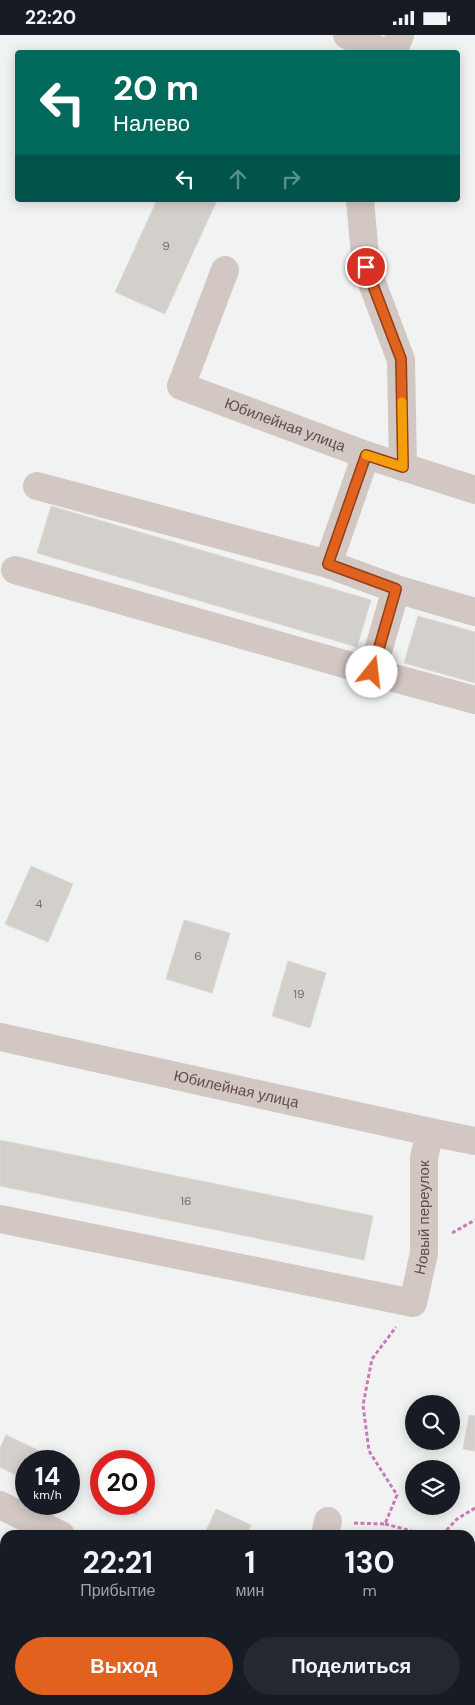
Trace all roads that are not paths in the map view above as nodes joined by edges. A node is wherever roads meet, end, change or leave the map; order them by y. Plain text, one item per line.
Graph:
1 (347, 35) edge
2 (400, 35) edge
3 (378, 50) edge
4 (394, 50) edge
5 (360, 202) edge
6 (225, 270) dead end
7 (366, 455) junction
8 (403, 467) junction
9 (37, 486) dead end
10 (475, 491) edge
11 (328, 564) junction
12 (15, 570) dead end
13 (396, 589) junction
14 (475, 612) edge
15 (372, 672) junction
16 (475, 700) edge
17 (0, 1039) edge
18 (430, 1132) junction
19 (475, 1141) edge
20 (0, 1219) edge
21 (0, 1505) edge
22 (46, 1530) edge

1 - 3 street
2 - 4 street
5 - 8 street
6 - 7 street, Юбилейная улица
7 - 8 street, Юбилейная улица
7 - 11 street
8 - 10 street, Юбилейная улица
9 - 11 street
11 - 13 street
12 - 15 street
13 - 14 street
13 - 15 street
15 - 16 street
17 - 18 street, Юбилейная улица
18 - 19 street, Юбилейная улица
18 - 20 street, Новый переулок
21 - 22 street

